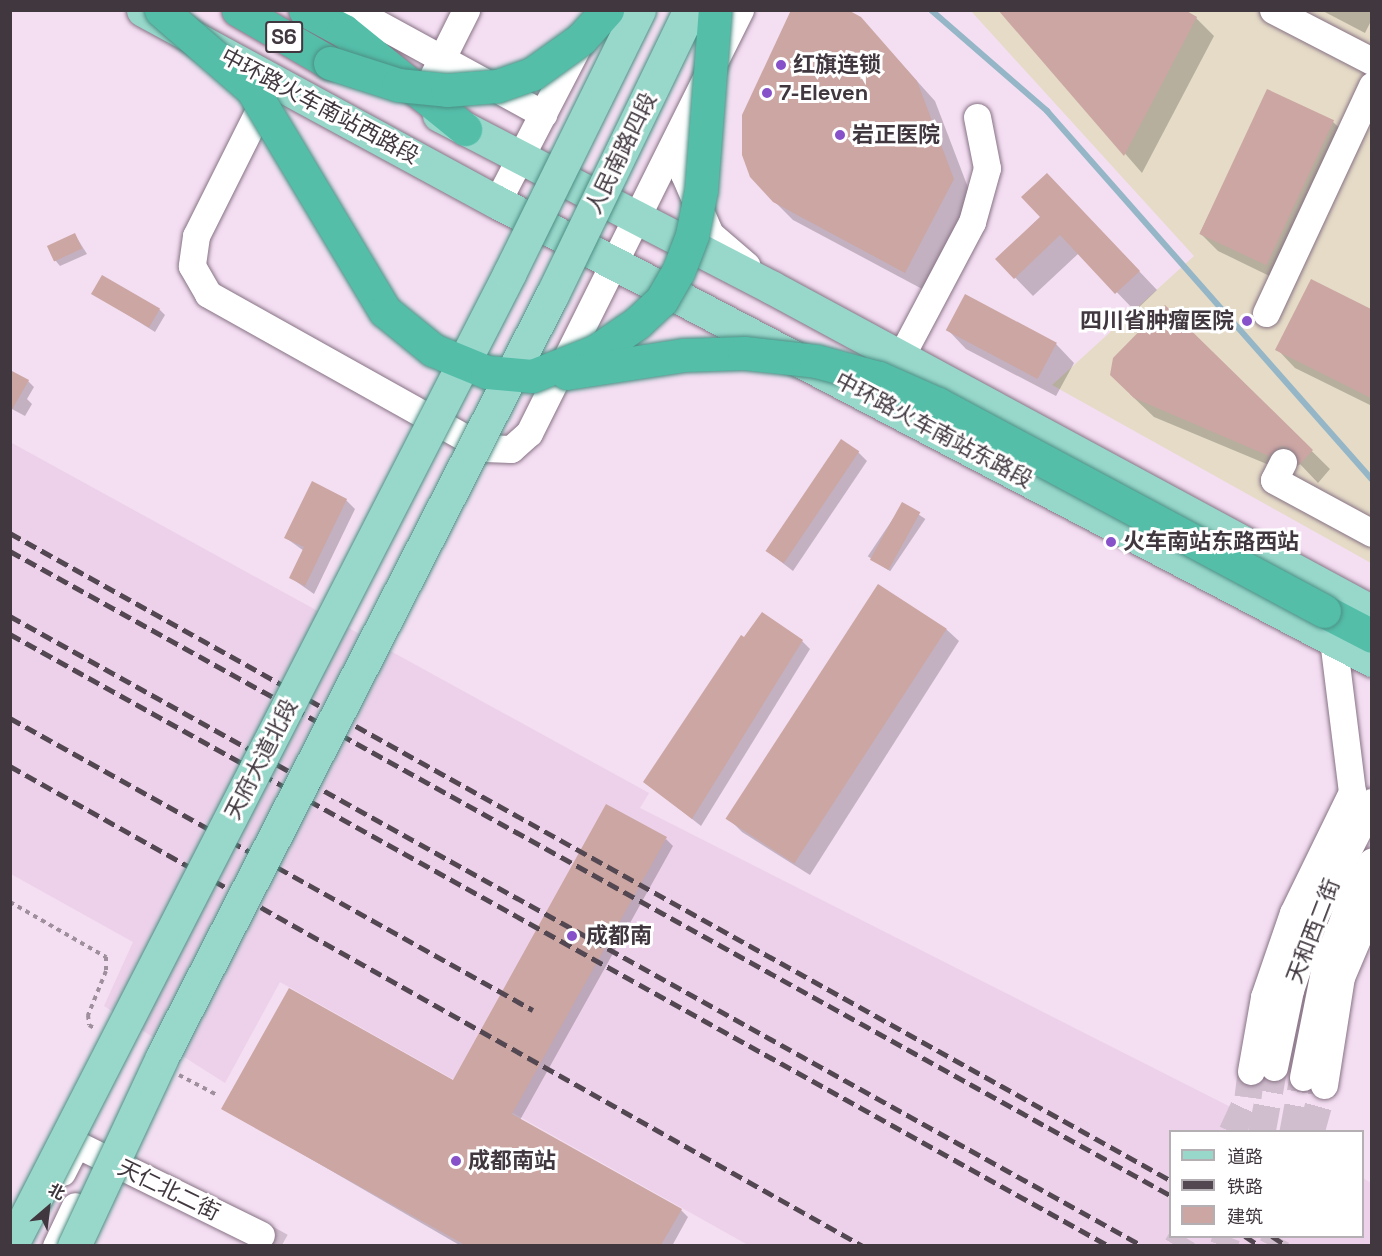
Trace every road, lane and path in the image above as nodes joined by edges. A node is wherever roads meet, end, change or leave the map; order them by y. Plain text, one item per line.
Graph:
1 (143, 10) edge
2 (161, 10) edge
3 (238, 10) edge
4 (245, 10) edge
5 (305, 10) edge
6 (353, 10) edge
7 (466, 10) edge
8 (596, 10) edge
9 (607, 10) edge
10 (639, 10) edge
11 (690, 10) edge
12 (715, 10) edge
13 (740, 10) edge
14 (1283, 13) edge
15 (441, 59) junction
16 (1371, 61) edge
17 (274, 81) junction
18 (1371, 86) edge
19 (421, 100) junction
20 (543, 114) junction
21 (977, 117) dead end
22 (465, 129) joint
23 (681, 130) junction
24 (518, 158) junction
25 (497, 202) junction
26 (638, 220) junction
27 (617, 264) junction
28 (510, 272) joint
29 (771, 287) junction
30 (1266, 313) dead end
31 (900, 358) junction
32 (532, 376) junction
33 (1283, 462) dead end
34 (1371, 533) edge
35 (1371, 612) edge
36 (1328, 626) junction
37 (1371, 636) edge
38 (1371, 660) edge
39 (1371, 802) edge
40 (1371, 861) edge
41 (10, 902) edge
42 (1371, 904) edge
43 (99, 1030) dead end
44 (170, 1070) dead end
45 (217, 1095) dead end
46 (88, 1150) junction
47 (261, 1235) tunnel mouth
48 (11, 1245) edge
49 (26, 1245) edge
50 (56, 1245) edge
51 (74, 1245) edge

1 - 17 main road, 中环路火车南站西路段
2 - 32 highway, bridge
3 - 9 highway, S6, bridge
4 - 19 main road
5 - 19 highway
6 - 15 street
7 - 15 street
8 - 20 street
10 - 28 main road, 人民南路四段, bridge
11 - 51 main road, 人民南路四段, bridge
12 - 32 highway, bridge
13 - 23 street, 人民南路四段
14 - 16 street
15 - 19 street
15 - 20 street
17 - 25 main road, 中环路火车南站西路段
17 - 27 street, 人民南路四段
18 - 30 street
19 - 22 highway
20 - 24 street
21 - 31 street
22 - 24 main road
23 - 26 street, 人民南路四段
23 - 29 street
24 - 25 street
24 - 26 main road
25 - 27 main road, 中环路火车南站东路段
26 - 27 street, 人民南路四段
26 - 29 main road
27 - 36 main road, 中环路火车南站东路段
28 - 48 main road, 天府大道北段, bridge
29 - 31 main road
31 - 35 main road
32 - 36 highway, bridge
33 - 34 street
36 - 37 highway
36 - 38 main road, 中环路火车南站东路段
36 - 39 street, 天和西二街
40 - 42 street
41 - 43 path
44 - 45 path
46 - 47 street, 天仁北二街
46 - 49 street
46 - 50 street

